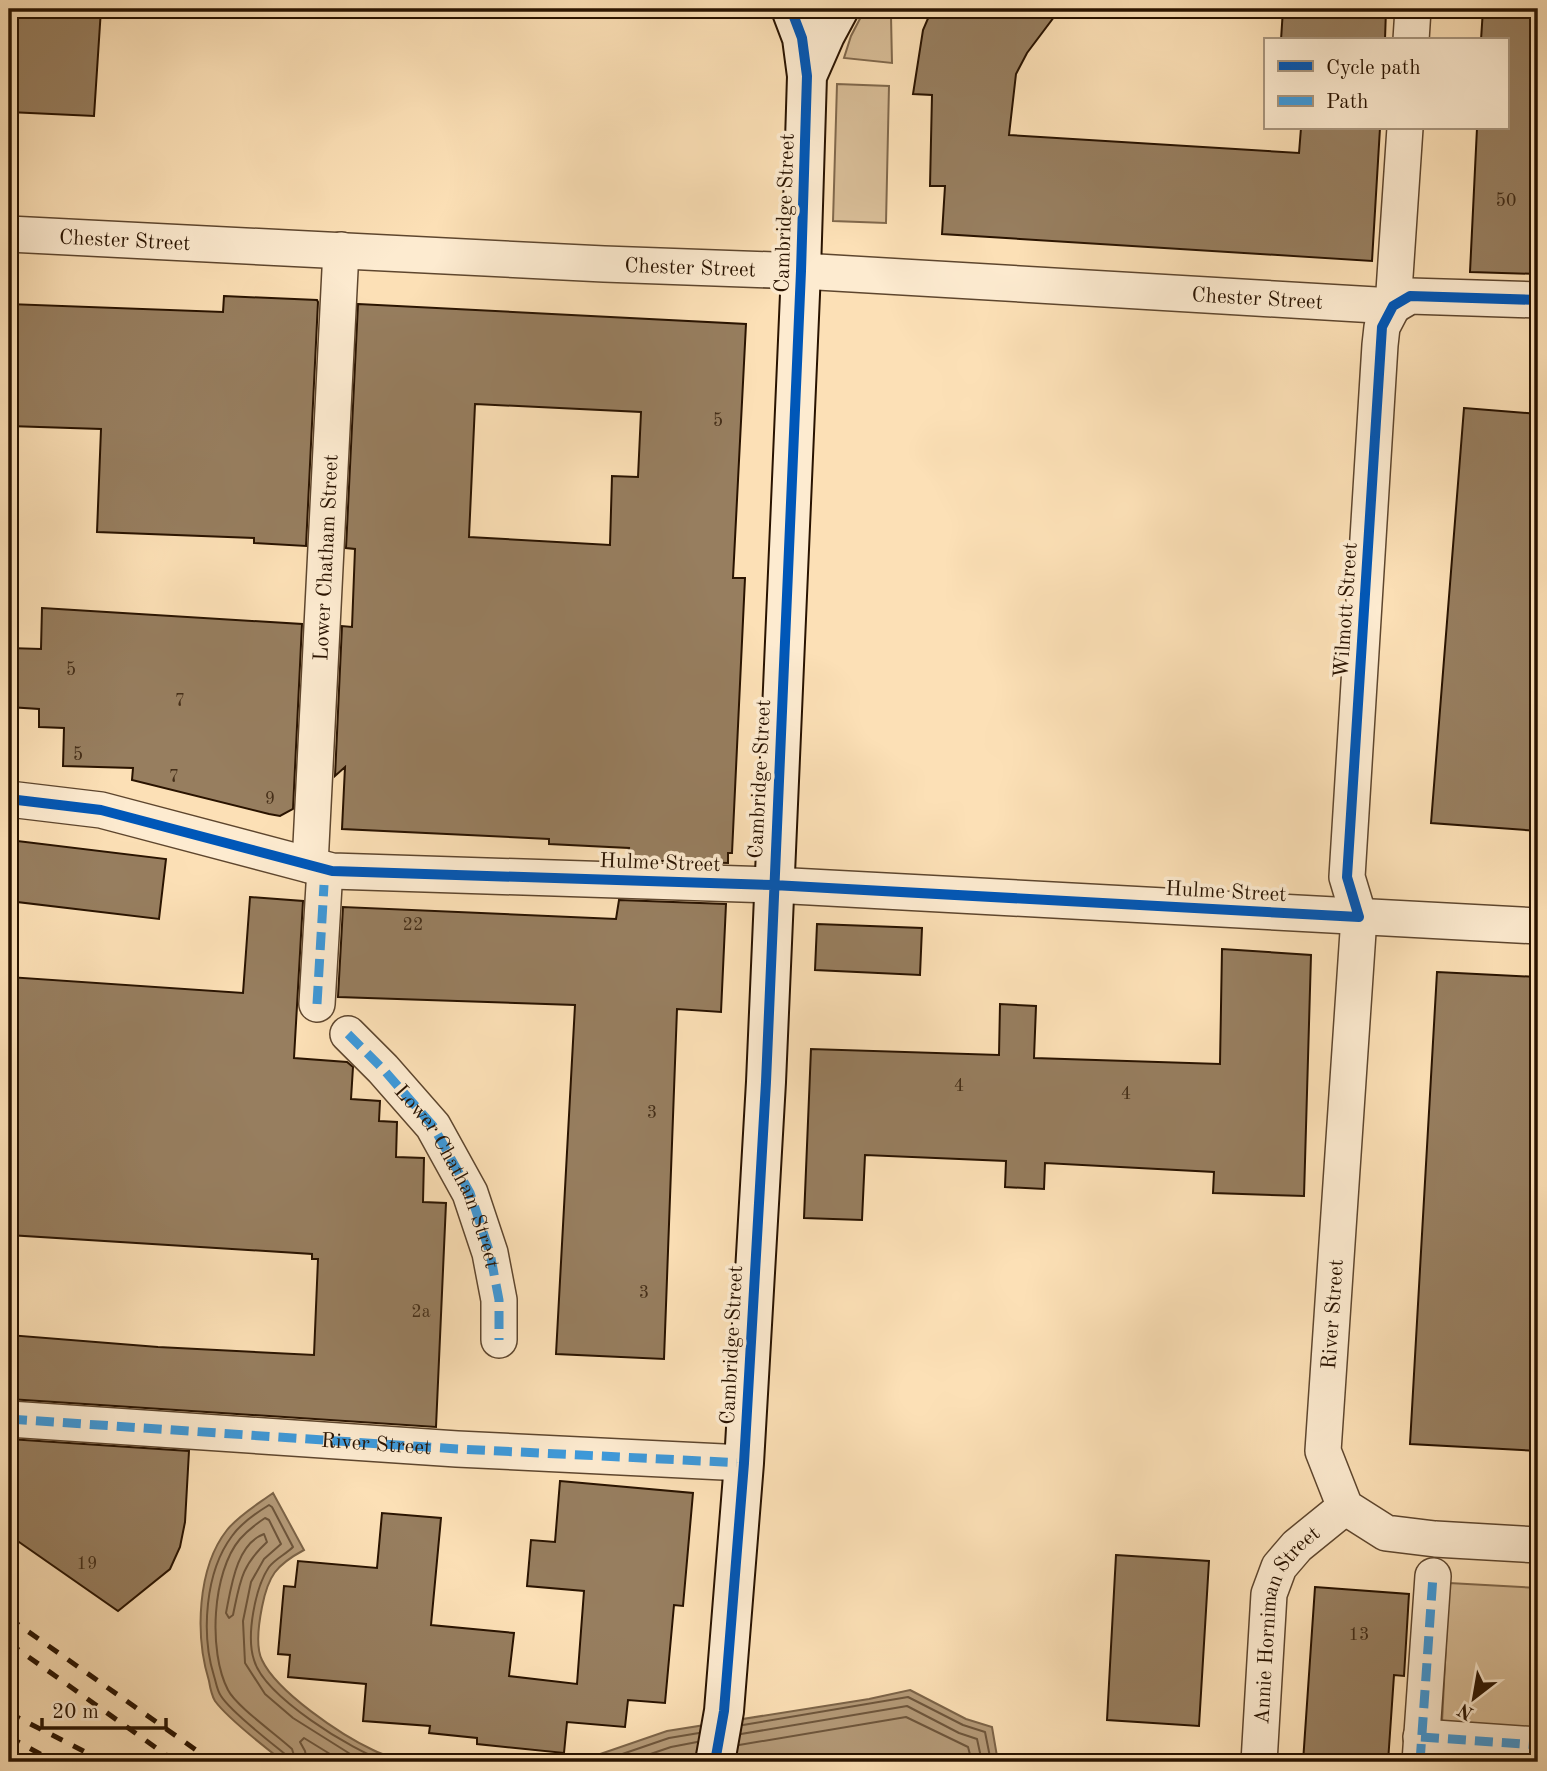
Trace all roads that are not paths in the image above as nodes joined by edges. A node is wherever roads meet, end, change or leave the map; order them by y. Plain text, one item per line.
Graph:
1 (790, 9) edge
2 (839, 9) edge
3 (1413, 9) edge
4 (1411, 38) edge
5 (807, 76) junction
6 (1405, 130) edge
7 (9, 234) edge
8 (341, 250) junction
9 (801, 271) junction
10 (1538, 300) edge
11 (1393, 306) junction
12 (9, 799) edge
13 (317, 875) junction
14 (773, 885) junction
15 (1359, 917) junction
16 (1538, 926) edge
17 (317, 1004) dead end
18 (348, 1034) dead end
19 (499, 1340) dead end
20 (9, 1419) edge
21 (744, 1463) junction
22 (1345, 1507) junction
23 (1538, 1545) edge
24 (1433, 1576) dead end
25 (1538, 1745) edge
26 (1420, 1750) edge
27 (715, 1762) edge
28 (1259, 1762) edge

1 - 5 street, Cambridge Street
2 - 5 street, Cambridge Street
3 - 4 street
5 - 9 street, Cambridge Street
6 - 11 street, Wilmott Street
7 - 8 street, Chester Street
8 - 9 street, Chester Street
8 - 13 street, Lower Chatham Street
9 - 11 street, Chester Street
9 - 14 street, Cambridge Street
10 - 11 street, Chester Street
11 - 15 street, Wilmott Street
12 - 13 street, Hulme Street
13 - 14 street, Hulme Street
13 - 17 street, Lower Chatham Street
14 - 15 street, Hulme Street
14 - 21 street, Cambridge Street
15 - 16 street, Hulme Street
15 - 22 street, River Street
18 - 19 street, Lower Chatham Street
20 - 21 street, River Street
21 - 27 street, Cambridge Street
22 - 23 street
22 - 28 street, Annie Horniman Street
24 - 26 street
25 - 26 street

